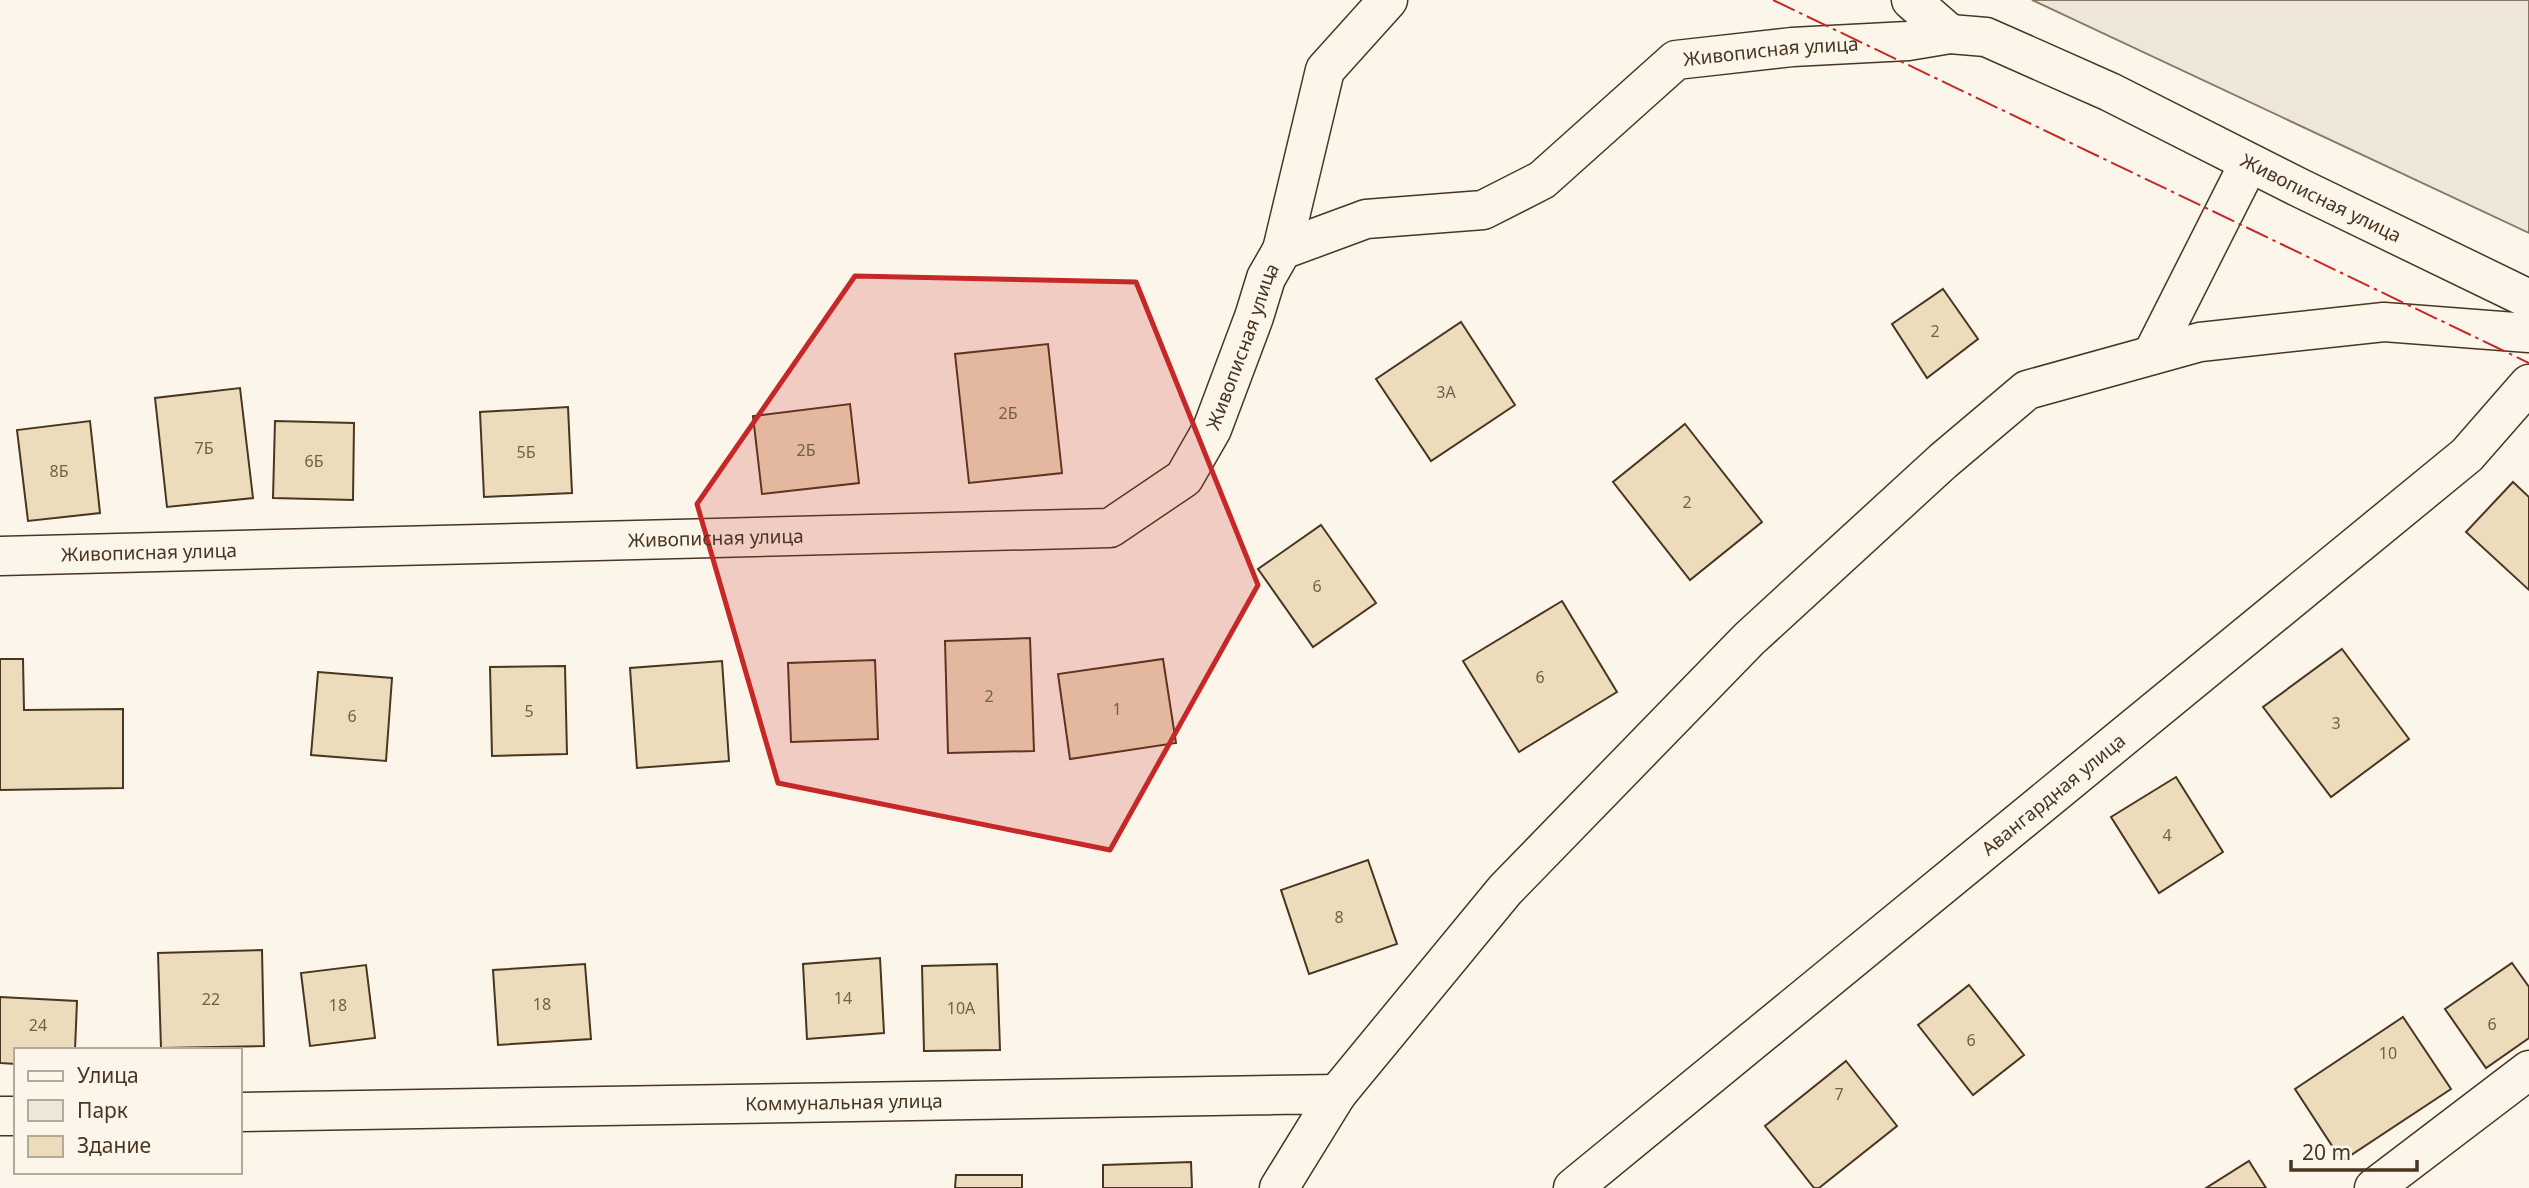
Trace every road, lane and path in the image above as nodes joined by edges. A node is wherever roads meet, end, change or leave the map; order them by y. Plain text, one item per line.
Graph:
1 (1388, 0) edge
2 (1911, 0) edge
3 (1950, 34) junction
4 (2249, 163) junction
5 (1282, 250) junction
6 (2529, 299) edge
7 (2529, 333) edge
8 (2152, 355) junction
9 (2526, 388) edge
10 (0, 556) edge
11 (2529, 1070) edge
12 (1338, 1094) junction
13 (242, 1112) edge
14 (1279, 1188) edge
15 (1573, 1188) edge
16 (2374, 1188) edge

1 - 5 street
2 - 3 street
3 - 4 street, Живописная улица
3 - 5 street, Живописная улица
4 - 6 street, Живописная улица
4 - 8 street
5 - 10 street, Живописная улица
7 - 8 street
8 - 12 street
9 - 15 street, Авангардная улица
11 - 16 street
12 - 13 street, Коммунальная улица
12 - 14 street

